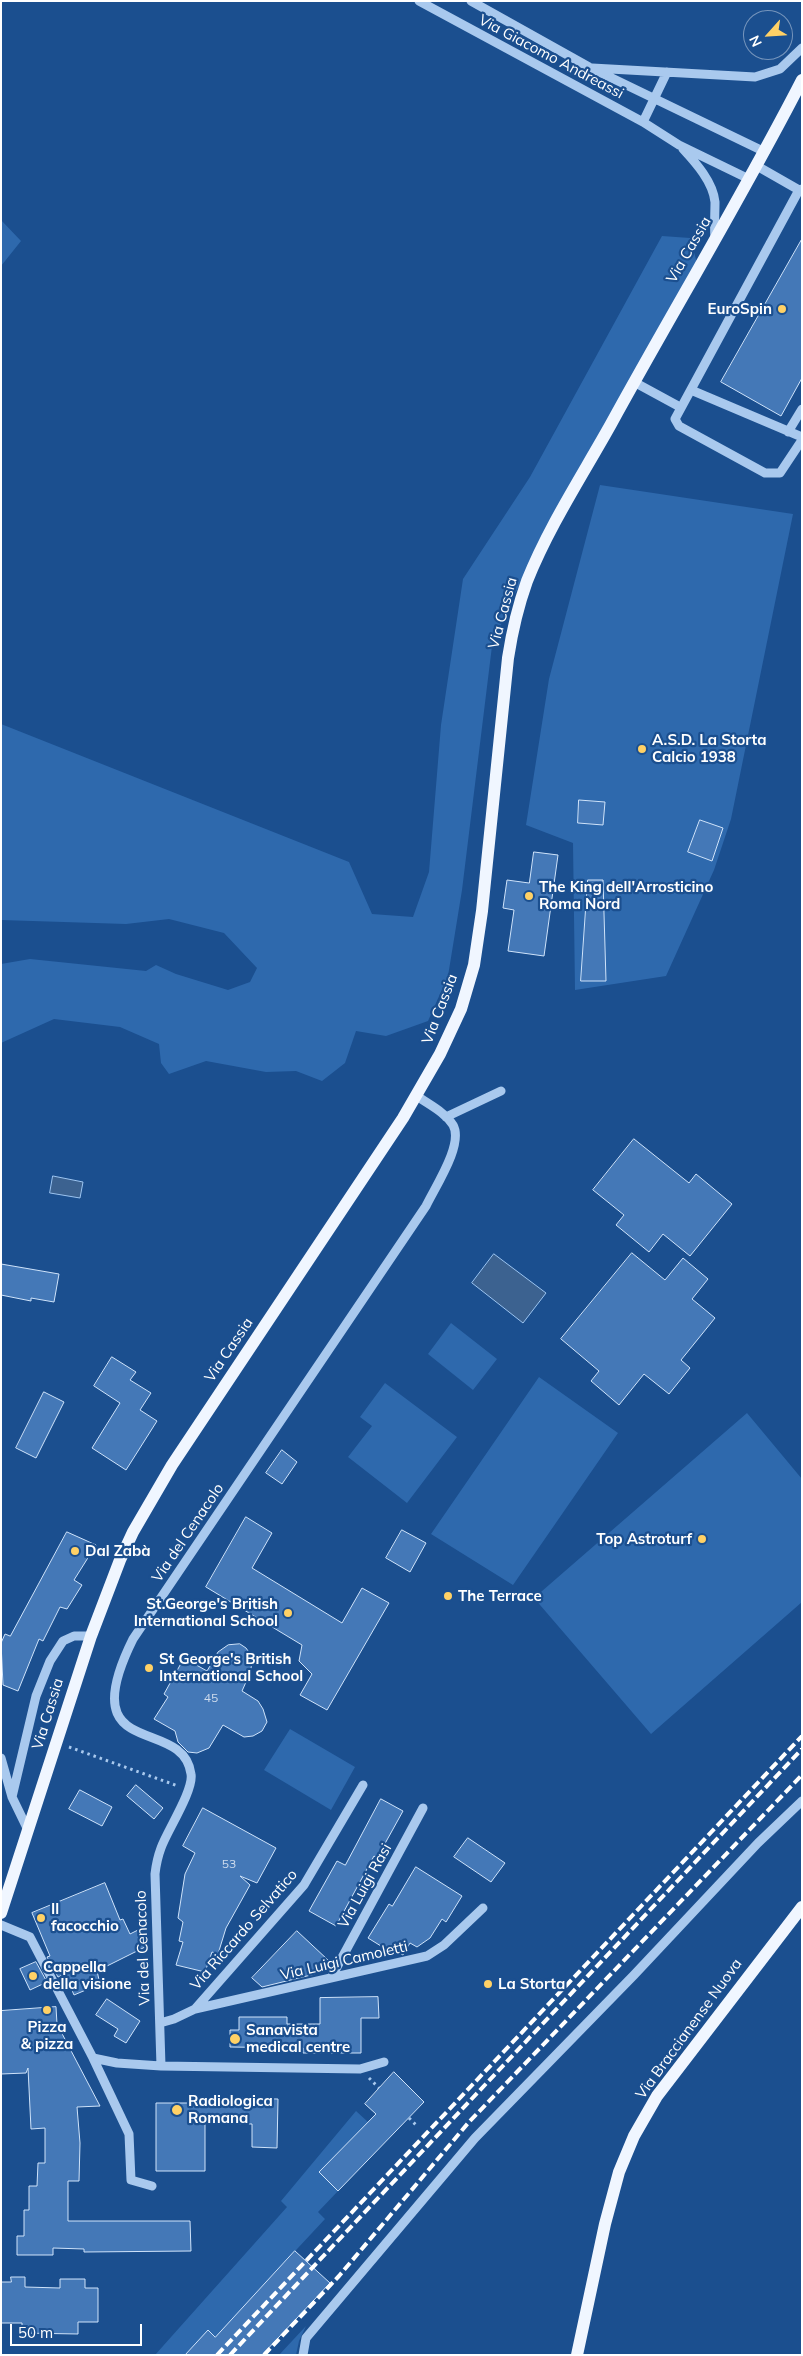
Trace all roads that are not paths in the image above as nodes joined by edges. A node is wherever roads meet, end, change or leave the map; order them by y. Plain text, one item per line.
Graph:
1 (420, 1) edge
2 (471, 1) edge
3 (802, 48) edge
4 (589, 67) junction
5 (667, 72) junction
6 (802, 80) edge
7 (654, 100) junction
8 (643, 122) junction
9 (679, 145) junction
10 (764, 152) junction
11 (757, 166) junction
12 (749, 179) junction
13 (801, 190) edge
14 (715, 238) junction
15 (634, 382) junction
16 (690, 390) junction
17 (680, 407) junction
18 (802, 409) edge
19 (788, 432) junction
20 (802, 439) edge
21 (501, 1091) dead end
22 (417, 1096) junction
23 (446, 1117) junction
24 (91, 1636) junction
25 (1, 1758) edge
26 (364, 1785) dead end
27 (12, 1797) junction
28 (802, 1801) edge
29 (423, 1808) dead end
30 (28, 1830) junction
31 (802, 1907) edge
32 (483, 1908) dead end
33 (1, 1913) edge
34 (1, 1925) edge
35 (331, 1978) junction
36 (195, 2009) junction
37 (160, 2023) junction
38 (93, 2058) junction
39 (384, 2062) dead end
40 (161, 2066) junction
41 (152, 2186) dead end
42 (303, 2355) edge
43 (577, 2355) edge

1 - 8 street, Via Giacomo Andreassi
2 - 4 street, Via Giacomo Andreassi
3 - 5 street, Via Giacomo Andreassi
4 - 5 street, Via Giacomo Andreassi
4 - 7 street, Via Giacomo Andreassi
5 - 7 street
6 - 10 main road, Via Cassia
7 - 8 street
7 - 10 street, Via Giacomo Andreassi
8 - 9 street, Via Giacomo Andreassi
9 - 12 street, Via Giacomo Andreassi
9 - 14 street, Via Giacomo Andreassi
10 - 11 main road, Via Cassia
11 - 12 main road, Via Cassia
11 - 13 street
12 - 14 main road, Via Cassia
13 - 16 street
14 - 15 main road, Via Cassia
15 - 17 street
15 - 22 main road, Via Cassia
16 - 17 street
16 - 19 street
17 - 20 street
18 - 19 street
19 - 20 street
21 - 23 street
22 - 23 street
22 - 24 main road, Via Cassia
23 - 37 street, Via del Cenacolo
24 - 27 street
24 - 30 main road, Via Cassia
25 - 27 street
26 - 36 street, Via Riccardo Selvatico
27 - 30 street
28 - 42 street
29 - 35 street, Via Luigi Rasi
30 - 33 main road, Via Cassia
31 - 43 main road, Via Braccianense Nuova
32 - 35 street, Via Luigi Camoletti
34 - 38 street
35 - 36 street, Via Luigi Camoletti
36 - 37 street, Via Riccardo Selvatico
37 - 40 street, Via del Cenacolo
38 - 40 street
38 - 41 street
39 - 40 street

